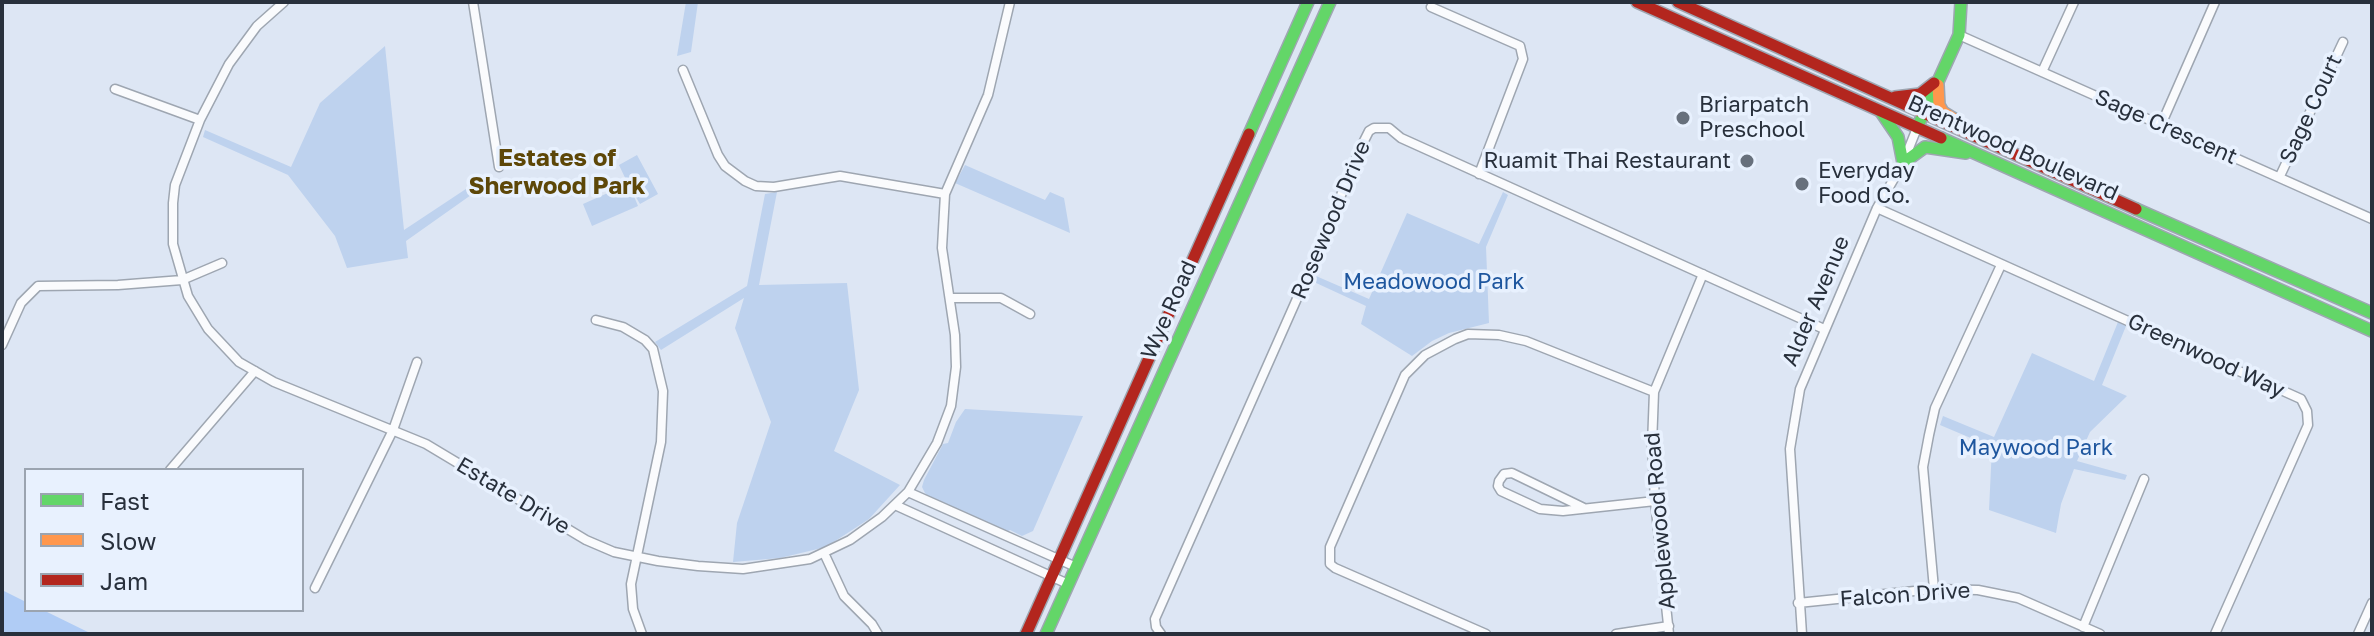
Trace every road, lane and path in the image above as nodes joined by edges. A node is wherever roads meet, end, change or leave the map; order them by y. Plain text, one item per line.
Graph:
1 (284, 2) edge
2 (473, 2) edge
3 (1010, 2) edge
4 (1308, 2) edge
5 (1330, 2) edge
6 (1637, 2) edge
7 (1678, 2) edge
8 (1961, 2) edge
9 (2074, 2) edge
10 (2215, 2) edge
11 (1431, 7) dead end
12 (1959, 35) junction
13 (2343, 42) dead end
14 (683, 70) dead end
15 (2042, 72) junction
16 (1938, 80) junction
17 (115, 89) dead end
18 (1892, 97) junction
19 (1881, 112) junction
20 (1924, 112) junction
21 (200, 120) junction
22 (2161, 125) junction
23 (1917, 128) junction
24 (1979, 136) junction
25 (1974, 153) junction
26 (1903, 163) junction
27 (499, 167) dead end
28 (1479, 174) junction
29 (2280, 176) junction
30 (945, 194) junction
31 (1877, 208) junction
32 (2372, 219) edge
33 (222, 263) dead end
34 (2001, 265) junction
35 (1703, 274) junction
36 (182, 280) junction
37 (950, 298) junction
38 (2372, 313) edge
39 (1030, 314) dead end
40 (596, 320) dead end
41 (1824, 329) junction
42 (2372, 331) edge
43 (2, 345) edge
44 (417, 362) dead end
45 (255, 371) junction
46 (1654, 392) junction
47 (393, 430) junction
48 (172, 468) edge
49 (2144, 479) dead end
50 (908, 492) junction
51 (1655, 501) junction
52 (895, 505) junction
53 (1584, 508) junction
54 (824, 553) junction
55 (635, 555) junction
56 (1059, 560) junction
57 (1076, 567) junction
58 (1052, 577) junction
59 (1068, 584) junction
60 (315, 588) dead end
61 (1934, 589) junction
62 (1798, 603) junction
63 (2372, 603) edge
64 (2083, 627) junction
65 (1669, 630) edge
66 (642, 634) edge
67 (878, 634) edge
68 (1026, 634) edge
69 (1046, 634) edge
70 (1161, 634) edge
71 (1486, 634) edge
72 (1616, 634) edge
73 (1802, 634) edge
74 (2100, 634) edge
75 (2215, 634) edge
76 (2358, 634) edge

1 - 21 street, Estate Drive
2 - 27 street
3 - 30 street, Estate Drive
4 - 56 main road, Wye Road
5 - 57 main road, Wye Road
6 - 19 main road, Brentwood Boulevard
7 - 18 main road, Brentwood Boulevard
8 - 12 main road, Alder Avenue
9 - 15 street
10 - 22 street
11 - 28 street
12 - 15 street, Sage Crescent
12 - 16 main road, Alder Avenue
13 - 29 street, Sage Court
14 - 30 street
15 - 22 street, Sage Crescent
16 - 18 main road
16 - 20 main road, Alder Avenue
16 - 24 main road
17 - 21 street
18 - 20 main road, Brentwood Boulevard
19 - 23 main road, Brentwood Boulevard
19 - 26 main road
20 - 23 main road, Alder Avenue
20 - 24 main road, Brentwood Boulevard
21 - 36 street, Estate Drive
22 - 29 street, Sage Crescent
23 - 25 main road, Brentwood Boulevard
23 - 26 street, Alder Avenue
24 - 38 main road, Brentwood Boulevard
25 - 26 main road
25 - 42 main road, Brentwood Boulevard
26 - 31 street, Alder Avenue
28 - 35 street, Rosewood Drive
28 - 70 street, Rosewood Drive
29 - 32 street, Sage Crescent
30 - 37 street, Estate Drive
31 - 34 street, Greenwood Way
31 - 41 street, Alder Avenue
33 - 36 street
34 - 61 street
34 - 75 street, Greenwood Way
35 - 41 street, Rosewood Drive
35 - 46 street, Applewood Road
36 - 43 street
36 - 45 street, Estate Drive
37 - 39 street
37 - 50 street, Estate Drive
40 - 55 street
41 - 62 street, Alder Avenue
44 - 47 street
45 - 47 street, Estate Drive
45 - 48 street
46 - 51 street, Applewood Road
46 - 71 street
47 - 55 street, Estate Drive
47 - 60 street
49 - 64 street
50 - 52 street, Estate Drive
50 - 56 street
51 - 53 street
51 - 65 street, Applewood Road
52 - 54 street, Estate Drive
52 - 58 street
53 - 53 street
54 - 55 street, Estate Drive
54 - 67 street
55 - 66 street
56 - 57 street
56 - 58 main road, Wye Road
57 - 59 main road, Wye Road
58 - 59 street
58 - 68 main road, Wye Road
59 - 69 main road, Wye Road
61 - 62 street, Falcon Drive
61 - 64 street, Falcon Drive
62 - 73 street, Alder Avenue
63 - 76 street
64 - 74 street, Falcon Drive
65 - 72 street

